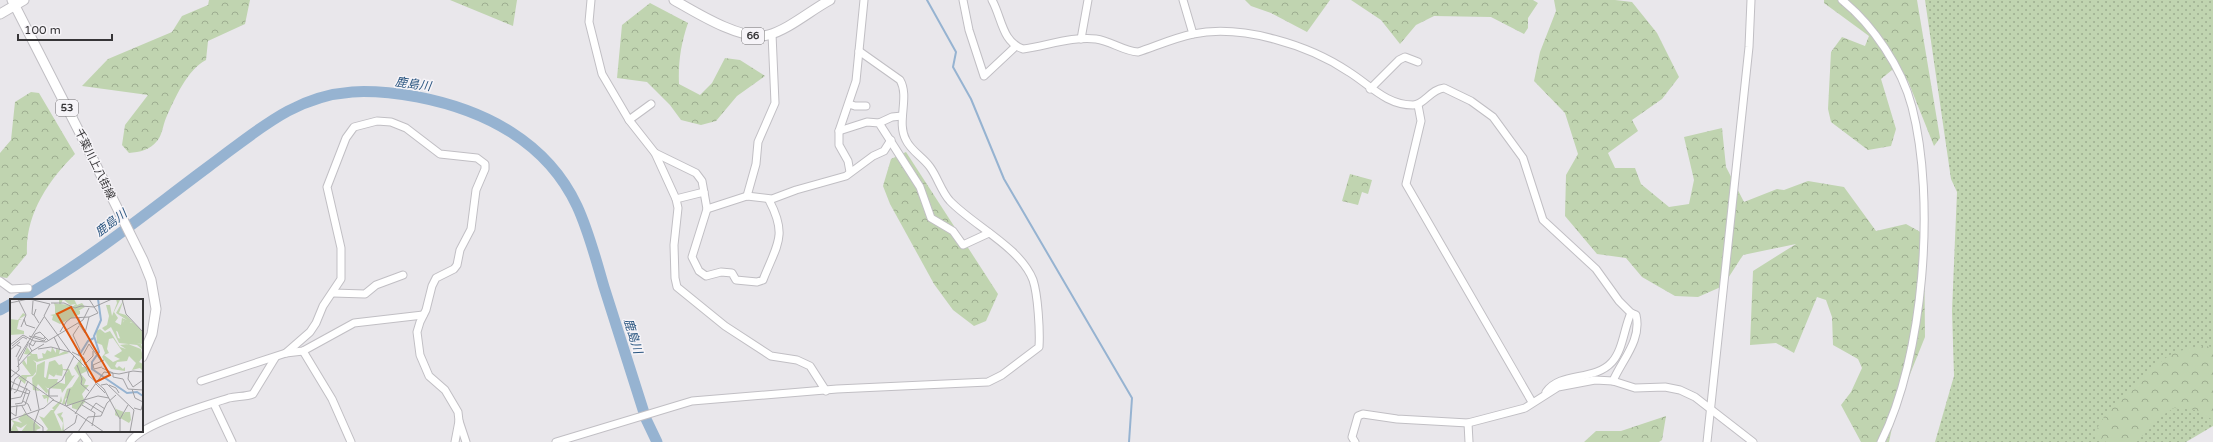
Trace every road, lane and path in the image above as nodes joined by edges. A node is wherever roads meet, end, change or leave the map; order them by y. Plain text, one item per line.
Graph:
1 (24, 0) edge
2 (591, 0) edge
3 (674, 0) edge
4 (830, 0) edge
5 (864, 0) edge
6 (963, 0) edge
7 (992, 0) edge
8 (1088, 0) edge
9 (1183, 0) edge
10 (1750, 0) edge
11 (1842, 0) edge
12 (13, 3) edge
13 (0, 14) edge
14 (772, 34) junction
15 (1193, 34) junction
16 (1081, 39) junction
17 (1015, 46) junction
18 (859, 51) junction
19 (1418, 62) dead end
20 (1370, 89) junction
21 (651, 104) dead end
22 (849, 104) junction
23 (1418, 105) junction
24 (866, 106) dead end
25 (902, 116) junction
26 (629, 120) junction
27 (879, 123) junction
28 (839, 131) junction
29 (891, 140) junction
30 (656, 153) junction
31 (850, 172) junction
32 (704, 192) junction
33 (747, 196) junction
34 (676, 200) junction
35 (769, 200) junction
36 (707, 209) junction
37 (989, 233) junction
38 (403, 275) dead end
39 (0, 281) edge
40 (28, 288) dead end
41 (333, 293) junction
42 (1631, 313) junction
43 (423, 315) junction
44 (303, 351) junction
45 (286, 353) junction
46 (143, 355) edge
47 (275, 358) junction
48 (201, 381) dead end
49 (1613, 381) junction
50 (826, 391) junction
51 (1545, 395) junction
52 (1532, 402) junction
53 (214, 404) junction
54 (1711, 409) junction
55 (459, 421) junction
56 (1468, 423) junction
57 (143, 431) edge
58 (80, 432) edge
59 (142, 432) edge
60 (71, 442) edge
61 (88, 442) edge
62 (130, 442) edge
63 (232, 442) edge
64 (351, 442) edge
65 (455, 442) edge
66 (466, 442) edge
67 (556, 442) edge
68 (1355, 442) edge
69 (1469, 442) edge
70 (1707, 442) edge
71 (1753, 442) edge
72 (1881, 442) edge

1 - 12 main road
2 - 26 street
3 - 14 main road, 66
4 - 14 main road, 66
5 - 18 street
6 - 17 street
7 - 17 street
8 - 16 street
9 - 15 street
10 - 54 street
11 - 72 street
12 - 13 main road
12 - 46 main road, 千葉川上八街線 / 53
14 - 33 street
15 - 16 street
15 - 20 street
16 - 17 street
18 - 22 street
18 - 25 street
19 - 20 street
20 - 23 street
21 - 26 street
22 - 24 street
22 - 28 street
23 - 42 street
23 - 52 street
25 - 27 street
25 - 37 street
26 - 30 street
27 - 28 street
27 - 29 street
28 - 31 street
29 - 31 street
29 - 37 street
30 - 32 street
30 - 34 street
31 - 35 street
32 - 34 street
32 - 36 street
33 - 35 street
33 - 36 street
34 - 50 street
35 - 36 street
37 - 50 street
38 - 41 street
39 - 40 street
41 - 43 street
41 - 45 street
42 - 49 street
42 - 51 street
43 - 44 street
43 - 55 street
44 - 45 street
44 - 64 street
45 - 47 street
47 - 48 street
47 - 53 street
49 - 51 street
49 - 54 street
50 - 67 street
51 - 52 street
52 - 56 street
53 - 57 street
53 - 63 street
54 - 70 street
54 - 71 street
55 - 65 street
55 - 66 street
56 - 68 street
56 - 69 street
58 - 60 main road
58 - 61 street
59 - 62 street

